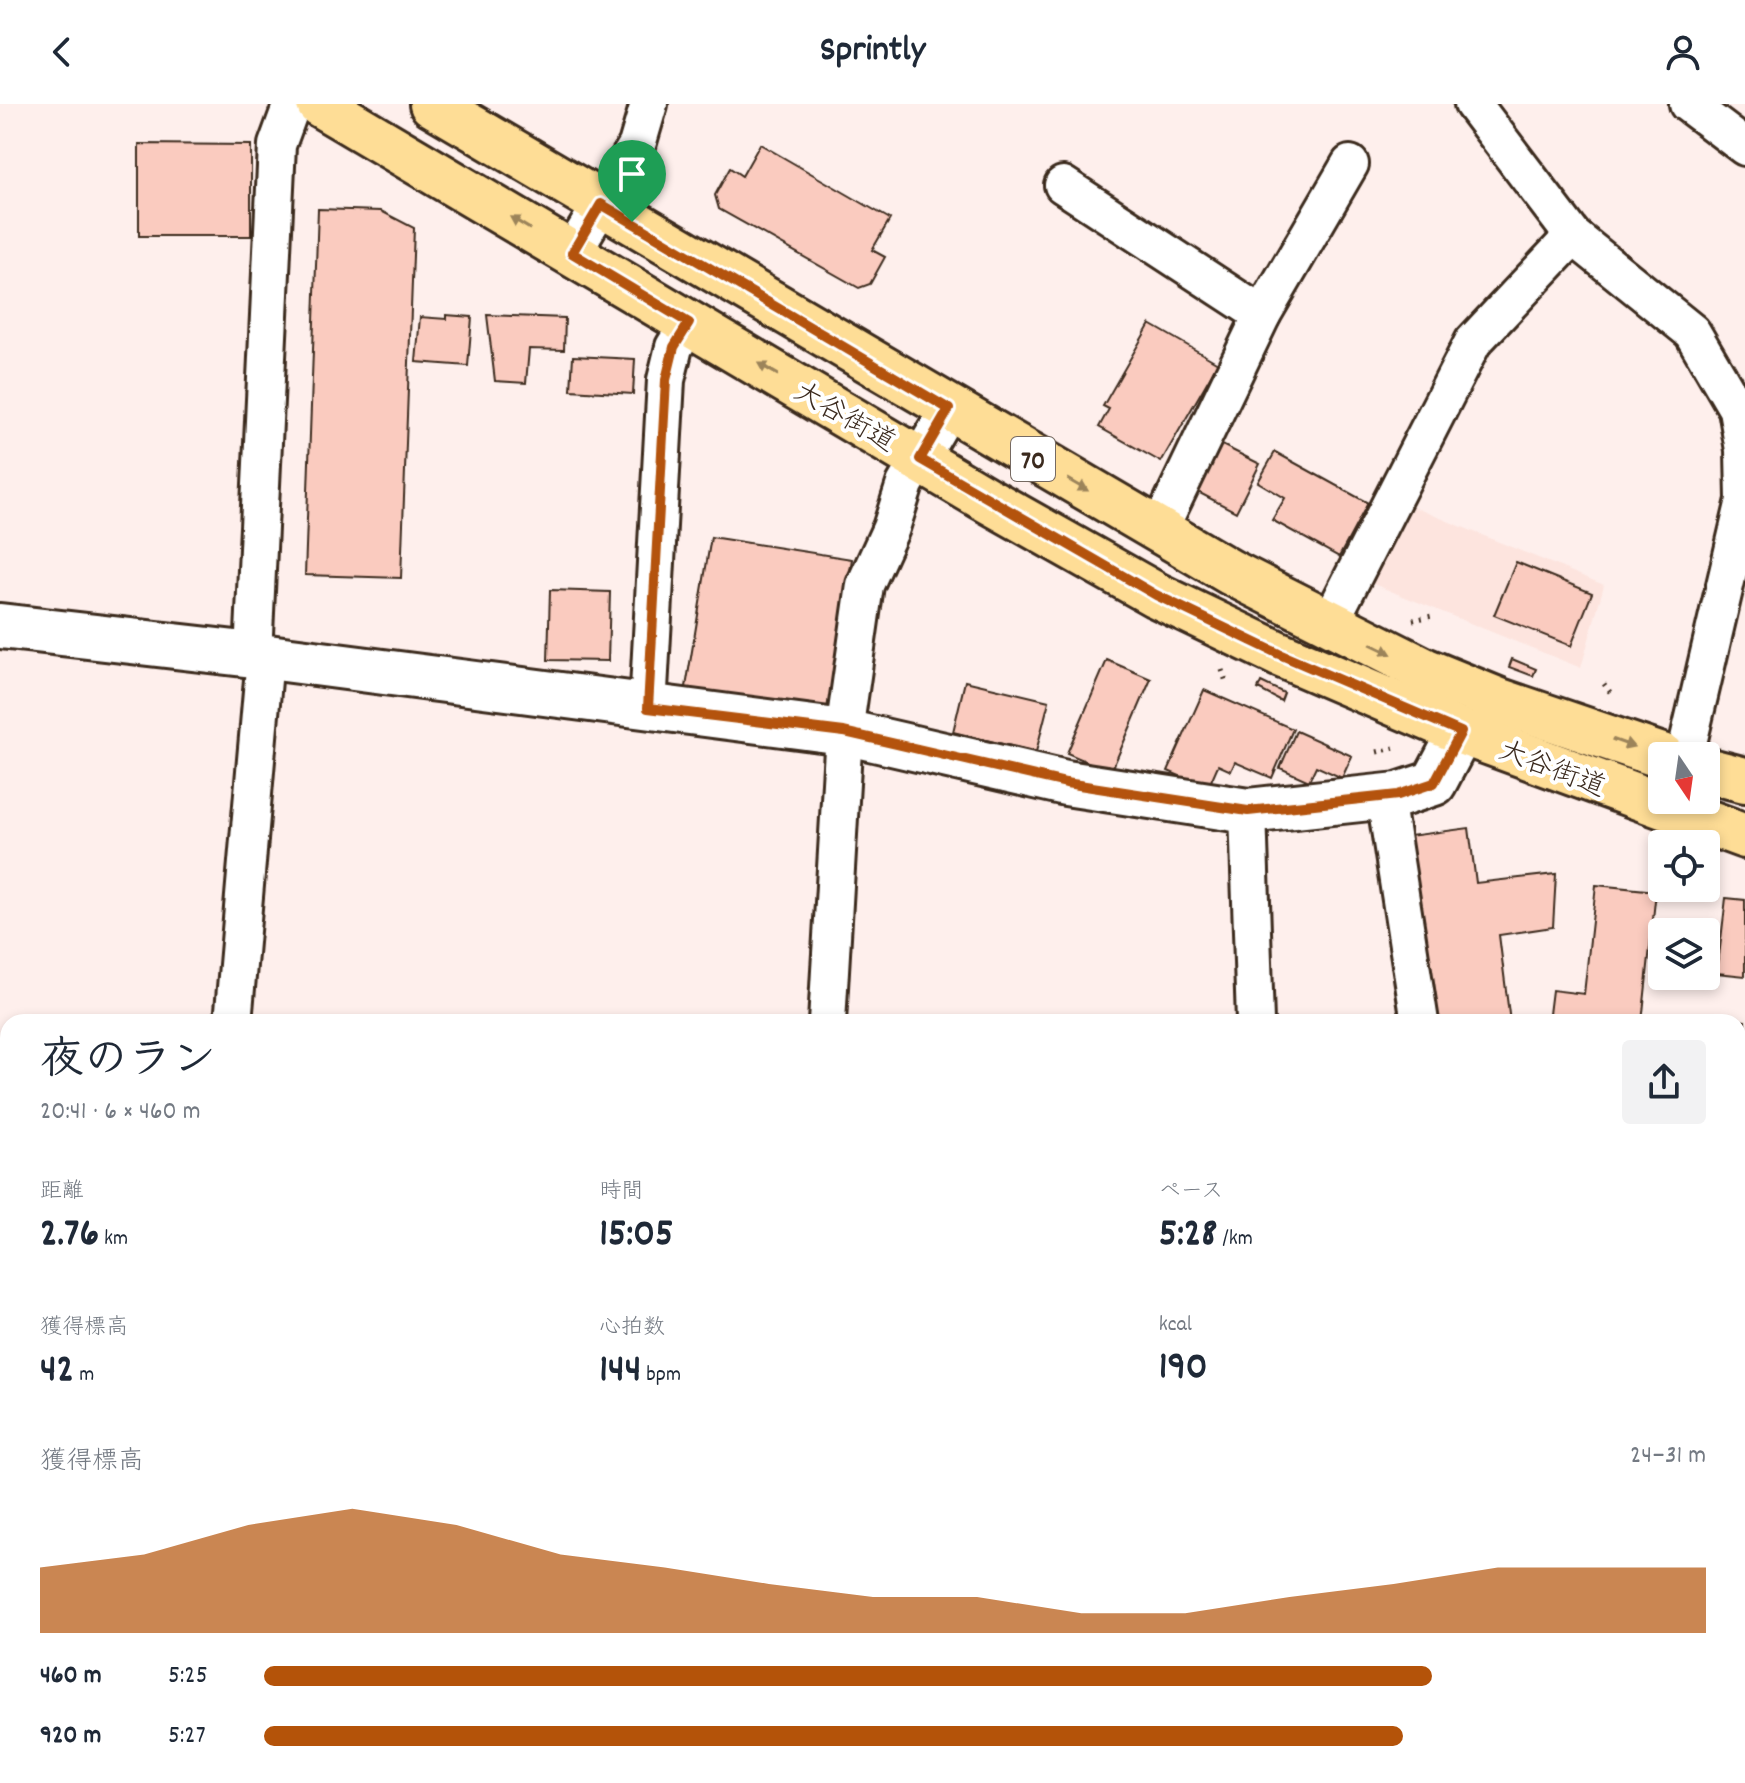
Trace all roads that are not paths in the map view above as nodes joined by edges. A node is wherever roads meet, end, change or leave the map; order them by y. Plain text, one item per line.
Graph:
1 (292, 104) edge
2 (319, 104) edge
3 (432, 104) edge
4 (649, 104) edge
5 (1473, 104) edge
6 (1688, 104) edge
7 (1745, 147) edge
8 (1350, 164) dead end
9 (1063, 185) dead end
10 (601, 204) junction
11 (1573, 236) junction
12 (572, 253) junction
13 (1262, 315) junction
14 (689, 323) junction
15 (949, 409) junction
16 (920, 459) junction
17 (1158, 532) junction
18 (1329, 624) junction
19 (0, 626) edge
20 (259, 656) junction
21 (648, 708) junction
22 (844, 732) junction
23 (1461, 732) junction
24 (1688, 742) edge
25 (1648, 751) edge
26 (1720, 774) edge
27 (1745, 780) edge
28 (1385, 797) junction
29 (1248, 811) junction
30 (1745, 836) edge
31 (234, 1014) edge
32 (827, 1014) edge
33 (1255, 1014) edge
34 (1419, 1014) edge

1 - 20 street
12 -> 2 main road, 大谷街道 / 70
3 - 10 main road, 大谷街道 / 70
4 - 10 street
5 - 11 street
6 - 7 street
8 - 13 street
9 - 13 street
10 - 12 street
10 - 15 main road, 大谷街道 / 70
11 - 18 street
11 - 24 street
12 - 14 main road, 大谷街道 / 70
13 - 17 street
16 -> 14 main road, 大谷街道 / 70
14 - 21 street
15 - 16 street
15 -> 17 main road, 大谷街道 / 70
16 - 22 street
16 - 23 main road, 大谷街道 / 70
17 - 18 main road, 大谷街道 / 70
18 -> 25 main road, 大谷街道 / 70
19 - 20 street
20 - 21 street
20 - 31 street
21 - 22 street
22 - 29 street
22 - 32 street
23 - 28 street
23 - 30 main road, 大谷街道 / 70
26 - 27 main road
28 - 29 street
28 - 34 street
29 - 33 street

